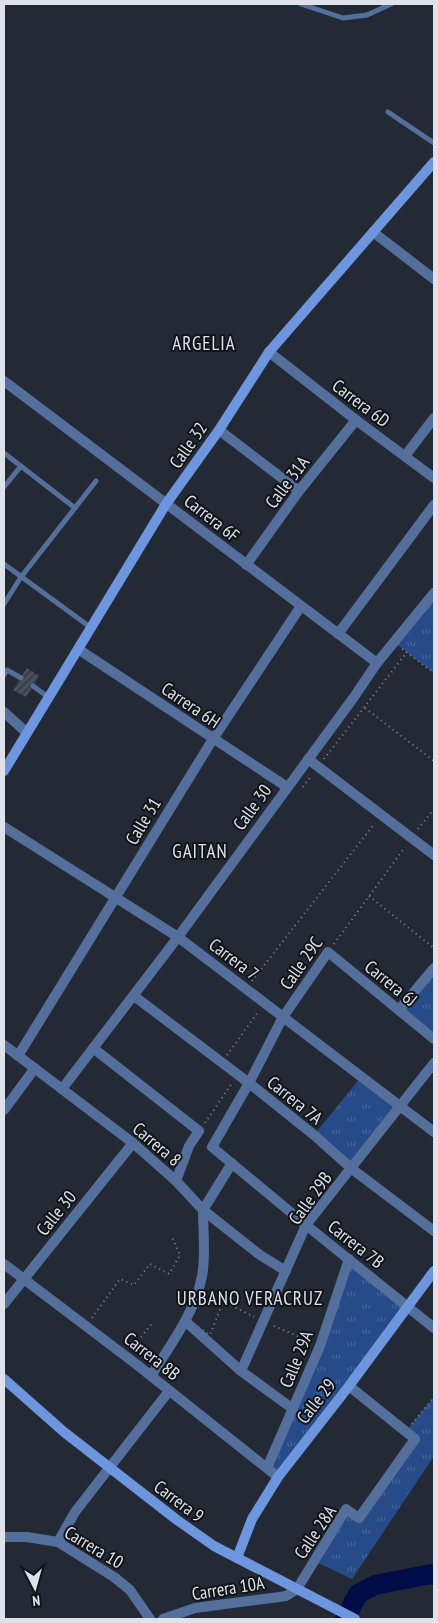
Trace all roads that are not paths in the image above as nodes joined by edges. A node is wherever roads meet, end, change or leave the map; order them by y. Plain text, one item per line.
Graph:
1 (301, 4) edge
2 (391, 4) edge
3 (388, 112) dead end
4 (434, 142) edge
5 (434, 162) edge
6 (373, 232) junction
7 (434, 279) edge
8 (270, 352) junction
9 (4, 381) edge
10 (434, 418) edge
11 (356, 420) junction
12 (219, 430) junction
13 (4, 453) edge
14 (404, 456) junction
15 (22, 466) junction
16 (434, 478) edge
17 (96, 481) dead end
18 (4, 487) edge
19 (299, 491) junction
20 (166, 504) junction
21 (434, 505) edge
22 (75, 508) junction
23 (4, 564) edge
24 (246, 565) junction
25 (21, 577) junction
26 (434, 593) edge
27 (4, 604) edge
28 (301, 606) junction
29 (90, 627) junction
30 (338, 634) junction
31 (78, 649) junction
32 (377, 663) junction
33 (4, 675) edge
34 (21, 678) dead end
35 (33, 686) dead end
36 (49, 697) junction
37 (4, 712) edge
38 (27, 734) junction
39 (213, 738) junction
40 (308, 759) junction
41 (4, 771) edge
42 (287, 787) junction
43 (4, 827) edge
44 (434, 855) edge
45 (116, 898) junction
46 (178, 937) junction
47 (328, 952) joint
48 (434, 968) edge
49 (134, 996) junction
50 (398, 1010) junction
51 (280, 1015) junction
52 (434, 1038) edge
53 (4, 1045) edge
54 (93, 1048) junction
55 (18, 1056) junction
56 (434, 1063) edge
57 (36, 1068) junction
58 (249, 1084) junction
59 (62, 1089) junction
60 (400, 1106) junction
61 (4, 1110) edge
62 (434, 1132) edge
63 (132, 1143) junction
64 (212, 1147) joint
65 (232, 1163) junction
66 (352, 1169) junction
67 (176, 1181) junction
68 (203, 1210) junction
69 (306, 1226) junction
70 (434, 1231) edge
71 (350, 1260) junction
72 (4, 1264) edge
73 (434, 1271) edge
74 (286, 1272) junction
75 (24, 1279) junction
76 (4, 1304) edge
77 (408, 1306) junction
78 (188, 1321) junction
79 (434, 1328) edge
80 (241, 1371) junction
81 (149, 1374) junction
82 (4, 1379) edge
83 (349, 1386) junction
84 (169, 1391) junction
85 (293, 1409) junction
86 (109, 1467) junction
87 (267, 1468) junction
88 (278, 1477) junction
89 (4, 1538) edge
90 (58, 1542) junction
91 (237, 1558) junction
92 (297, 1588) junction
93 (150, 1619) edge
94 (163, 1619) edge
95 (355, 1619) edge

1 - 2 lane
3 - 4 lane
5 - 6 street, Calle 32
6 - 7 street
6 - 8 street, Calle 32
8 - 11 street, Carrera 6D
8 - 12 street, Calle 32
9 - 20 street, Carrera 6F
10 - 14 street
11 - 14 street, Carrera 6D
11 - 19 street, Calle 31A
12 - 19 street
12 - 20 street, Calle 32
13 - 15 lane
14 - 16 street, Carrera 6D
15 - 18 lane
15 - 22 lane
17 - 22 lane
19 - 24 street, Calle 31A
20 - 24 street, Carrera 6F
20 - 29 street, Calle 32
21 - 30 street
22 - 25 lane
23 - 25 lane
24 - 28 street, Carrera 6F
25 - 27 lane
25 - 29 lane
26 - 32 street, Calle 30
28 - 30 street, Carrera 6F
28 - 39 street, Calle 31
29 - 31 street, Calle 32
30 - 32 street, Carrera 6F
31 - 36 street, Calle 32
31 - 39 street, Carrera 6H
32 - 40 street, Calle 30
33 - 34 lane
35 - 36 lane
36 - 38 street, Calle 32
37 - 38 street
38 - 41 street, Calle 32
39 - 42 street, Carrera 6H
39 - 45 street, Calle 31
40 - 42 street, Calle 30
40 - 44 street
42 - 46 street, Calle 30
43 - 45 street, Carrera 7
45 - 46 street, Carrera 7
45 - 55 street, Calle 31
46 - 49 street, Calle 30
46 - 51 street, Carrera 7
47 - 50 street, Carrera 6J
47 - 51 street, Calle 29C
48 - 50 street
49 - 54 street, Calle 30
49 - 58 street, Carrera 7A
50 - 52 street, Carrera 6J
51 - 58 street, Calle 29C
51 - 60 street, Carrera 7
53 - 55 street, Carrera 8
54 - 59 street, Calle 30
54 - 67 street
55 - 57 street, Carrera 8
56 - 60 street, Calle 29B
57 - 59 street, Carrera 8
57 - 61 street
58 - 64 street, Calle 29C
58 - 66 street, Carrera 7A
59 - 63 street, Carrera 8
60 - 62 street, Carrera 7
60 - 66 street, Calle 29B
63 - 67 street, Carrera 8
63 - 75 street, Calle 30
64 - 65 street, Carrera 7B
65 - 68 street
65 - 69 street, Carrera 7B
66 - 69 street, Calle 29B
66 - 70 street, Carrera 7A
67 - 68 street, Carrera 8
68 - 74 street, Carrera 8
68 - 78 street
69 - 71 street, Carrera 7B
69 - 74 street, Calle 29B
71 - 77 street, Carrera 7B
71 - 85 street, Calle 29A
72 - 75 street, Carrera 8B
73 - 77 street, Calle 29
74 - 80 street, Calle 29B
75 - 76 street, Calle 30
75 - 81 street, Carrera 8B
77 - 79 street, Carrera 7B
77 - 83 street, Calle 29
78 - 80 street
78 - 81 street
80 - 85 street
81 - 84 street, Carrera 8B
82 - 86 street, Carrera 9
83 - 88 street, Calle 29
83 - 92 street, Calle 28A
84 - 86 street
84 - 87 street, Carrera 8B
85 - 87 street, Calle 29A
86 - 90 street
86 - 91 street, Carrera 9
87 - 88 street, Carrera 8B
88 - 91 street, Calle 29
89 - 90 street, Carrera 10
90 - 93 street, Carrera 10
91 - 92 street, Carrera 9
92 - 94 street, Carrera 10A
92 - 95 street, Carrera 9

